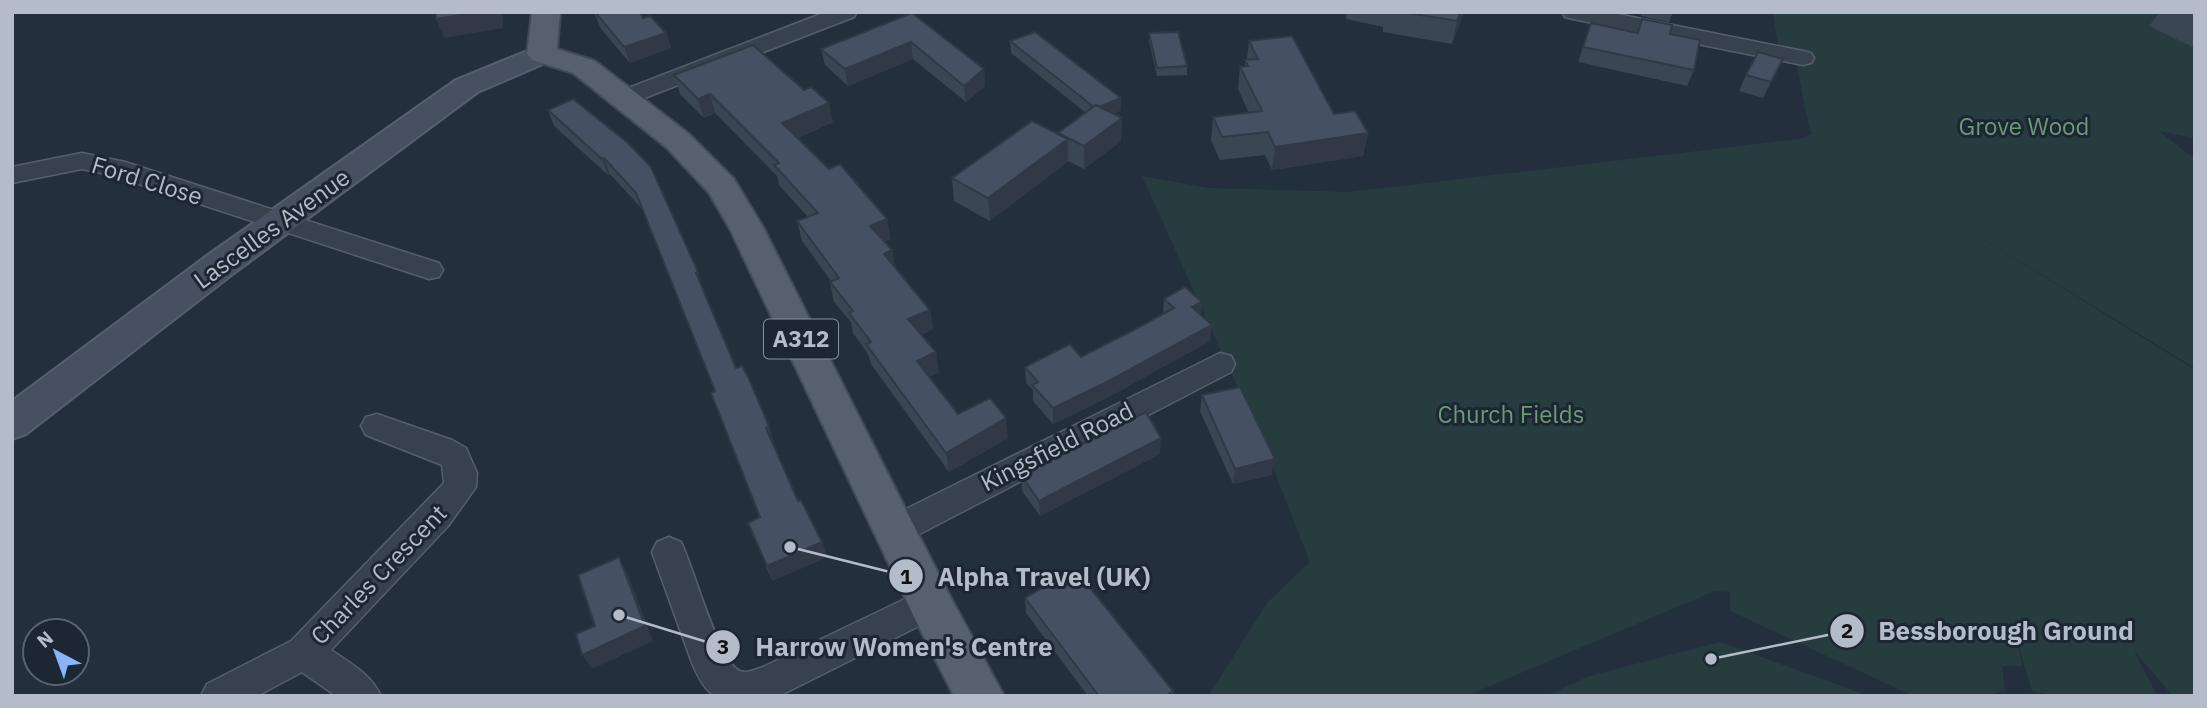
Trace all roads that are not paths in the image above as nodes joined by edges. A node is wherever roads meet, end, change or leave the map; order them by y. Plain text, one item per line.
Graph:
1 (546, 12) edge
2 (846, 12) edge
3 (1573, 12) edge
4 (542, 54) junction
5 (1802, 58) dead end
6 (621, 99) junction
7 (12, 175) edge
8 (280, 223) junction
9 (429, 270) dead end
10 (1220, 364) dead end
11 (12, 423) edge
12 (377, 426) dead end
13 (894, 531) junction
14 (670, 552) dead end
15 (930, 603) junction
16 (304, 653) junction
17 (220, 696) edge
18 (362, 696) edge
19 (981, 696) edge

1 - 4 main road
2 - 6 street
3 - 5 street
4 - 6 main road, A312
4 - 8 street, Lascelles Avenue
6 - 13 main road, A312
7 - 8 street, Ford Close
8 - 9 street
8 - 11 street, Lascelles Avenue
10 - 13 street, Kingsfield Road
12 - 16 street, Charles Crescent
13 - 15 main road, A312
14 - 15 street
15 - 19 main road, A312
16 - 17 street, Charles Crescent
16 - 18 street, Charles Crescent

